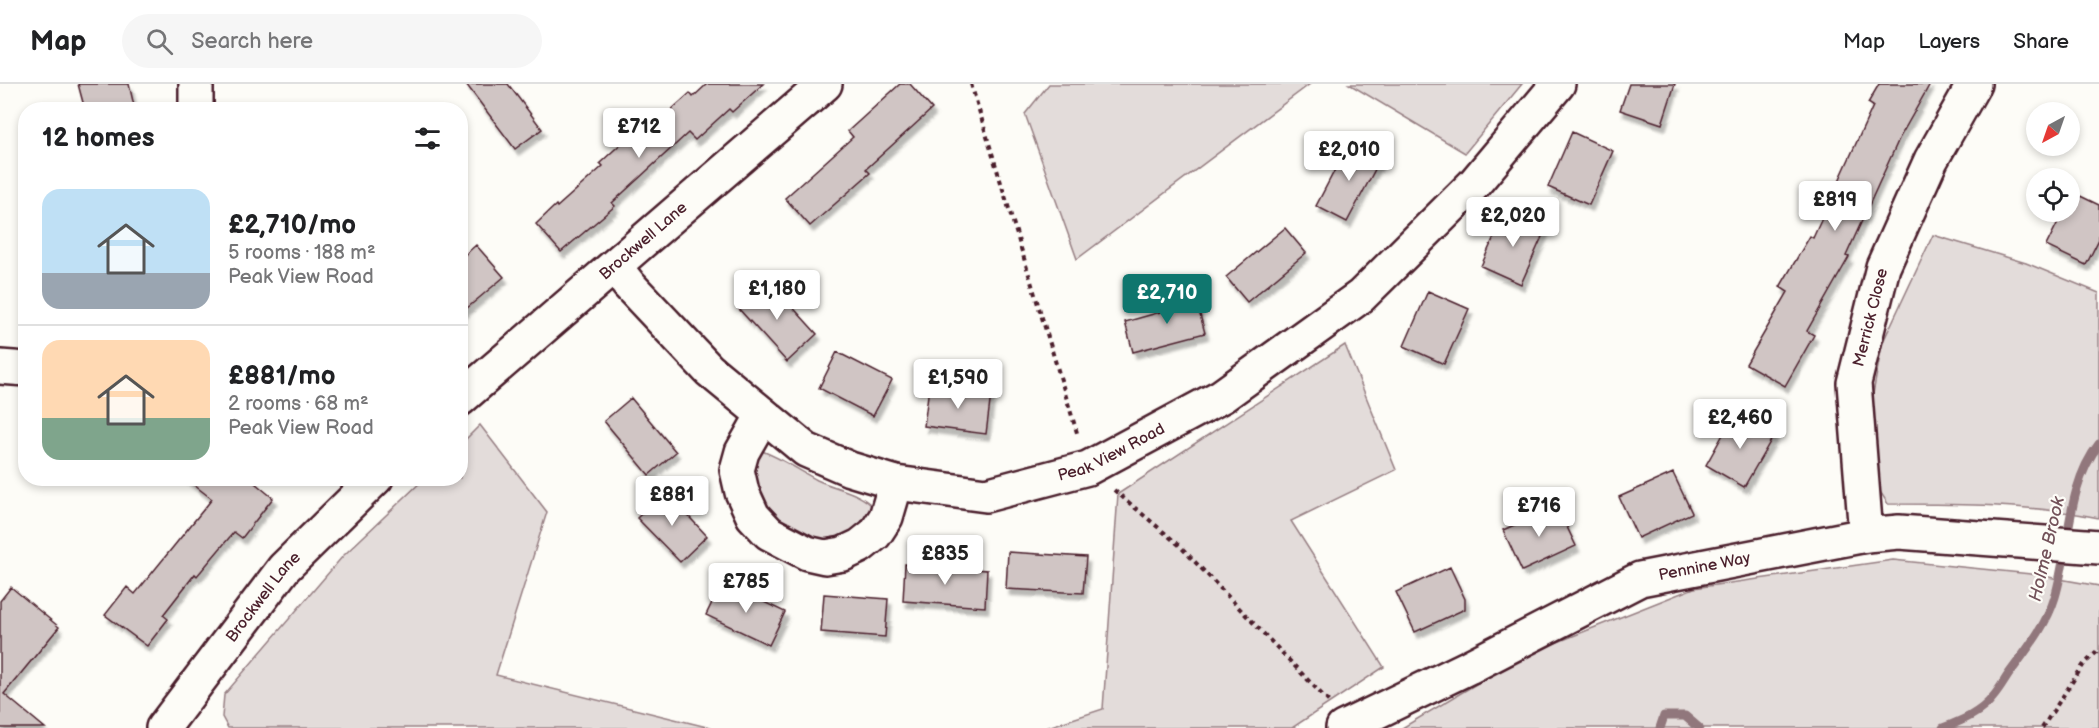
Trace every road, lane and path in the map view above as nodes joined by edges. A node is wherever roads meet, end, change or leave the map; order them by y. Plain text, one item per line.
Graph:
1 (196, 84) edge
2 (825, 84) edge
3 (971, 84) edge
4 (1558, 84) edge
5 (1974, 84) edge
6 (196, 102) edge
7 (615, 267) junction
8 (0, 367) edge
9 (18, 368) edge
10 (468, 392) edge
11 (762, 415) junction
12 (1088, 468) junction
13 (896, 483) junction
14 (368, 486) edge
15 (1866, 535) junction
16 (2078, 545) edge
17 (2099, 650) edge
18 (1346, 726) edge
19 (163, 728) edge
20 (2042, 728) edge

1 - 6 street
2 - 7 street, Brockwell Lane
3 - 12 path
4 - 12 street, Peak View Road
5 - 15 street, Merrick Close
7 - 10 street, Brockwell Lane
7 - 11 street, Peak View Road
8 - 9 street
11 - 13 street, Peak View Road
11 - 13 street
12 - 13 street, Peak View Road
12 - 18 path
14 - 19 street, Brockwell Lane
15 - 16 street, Pennine Way
15 - 18 street, Pennine Way
17 - 20 path

